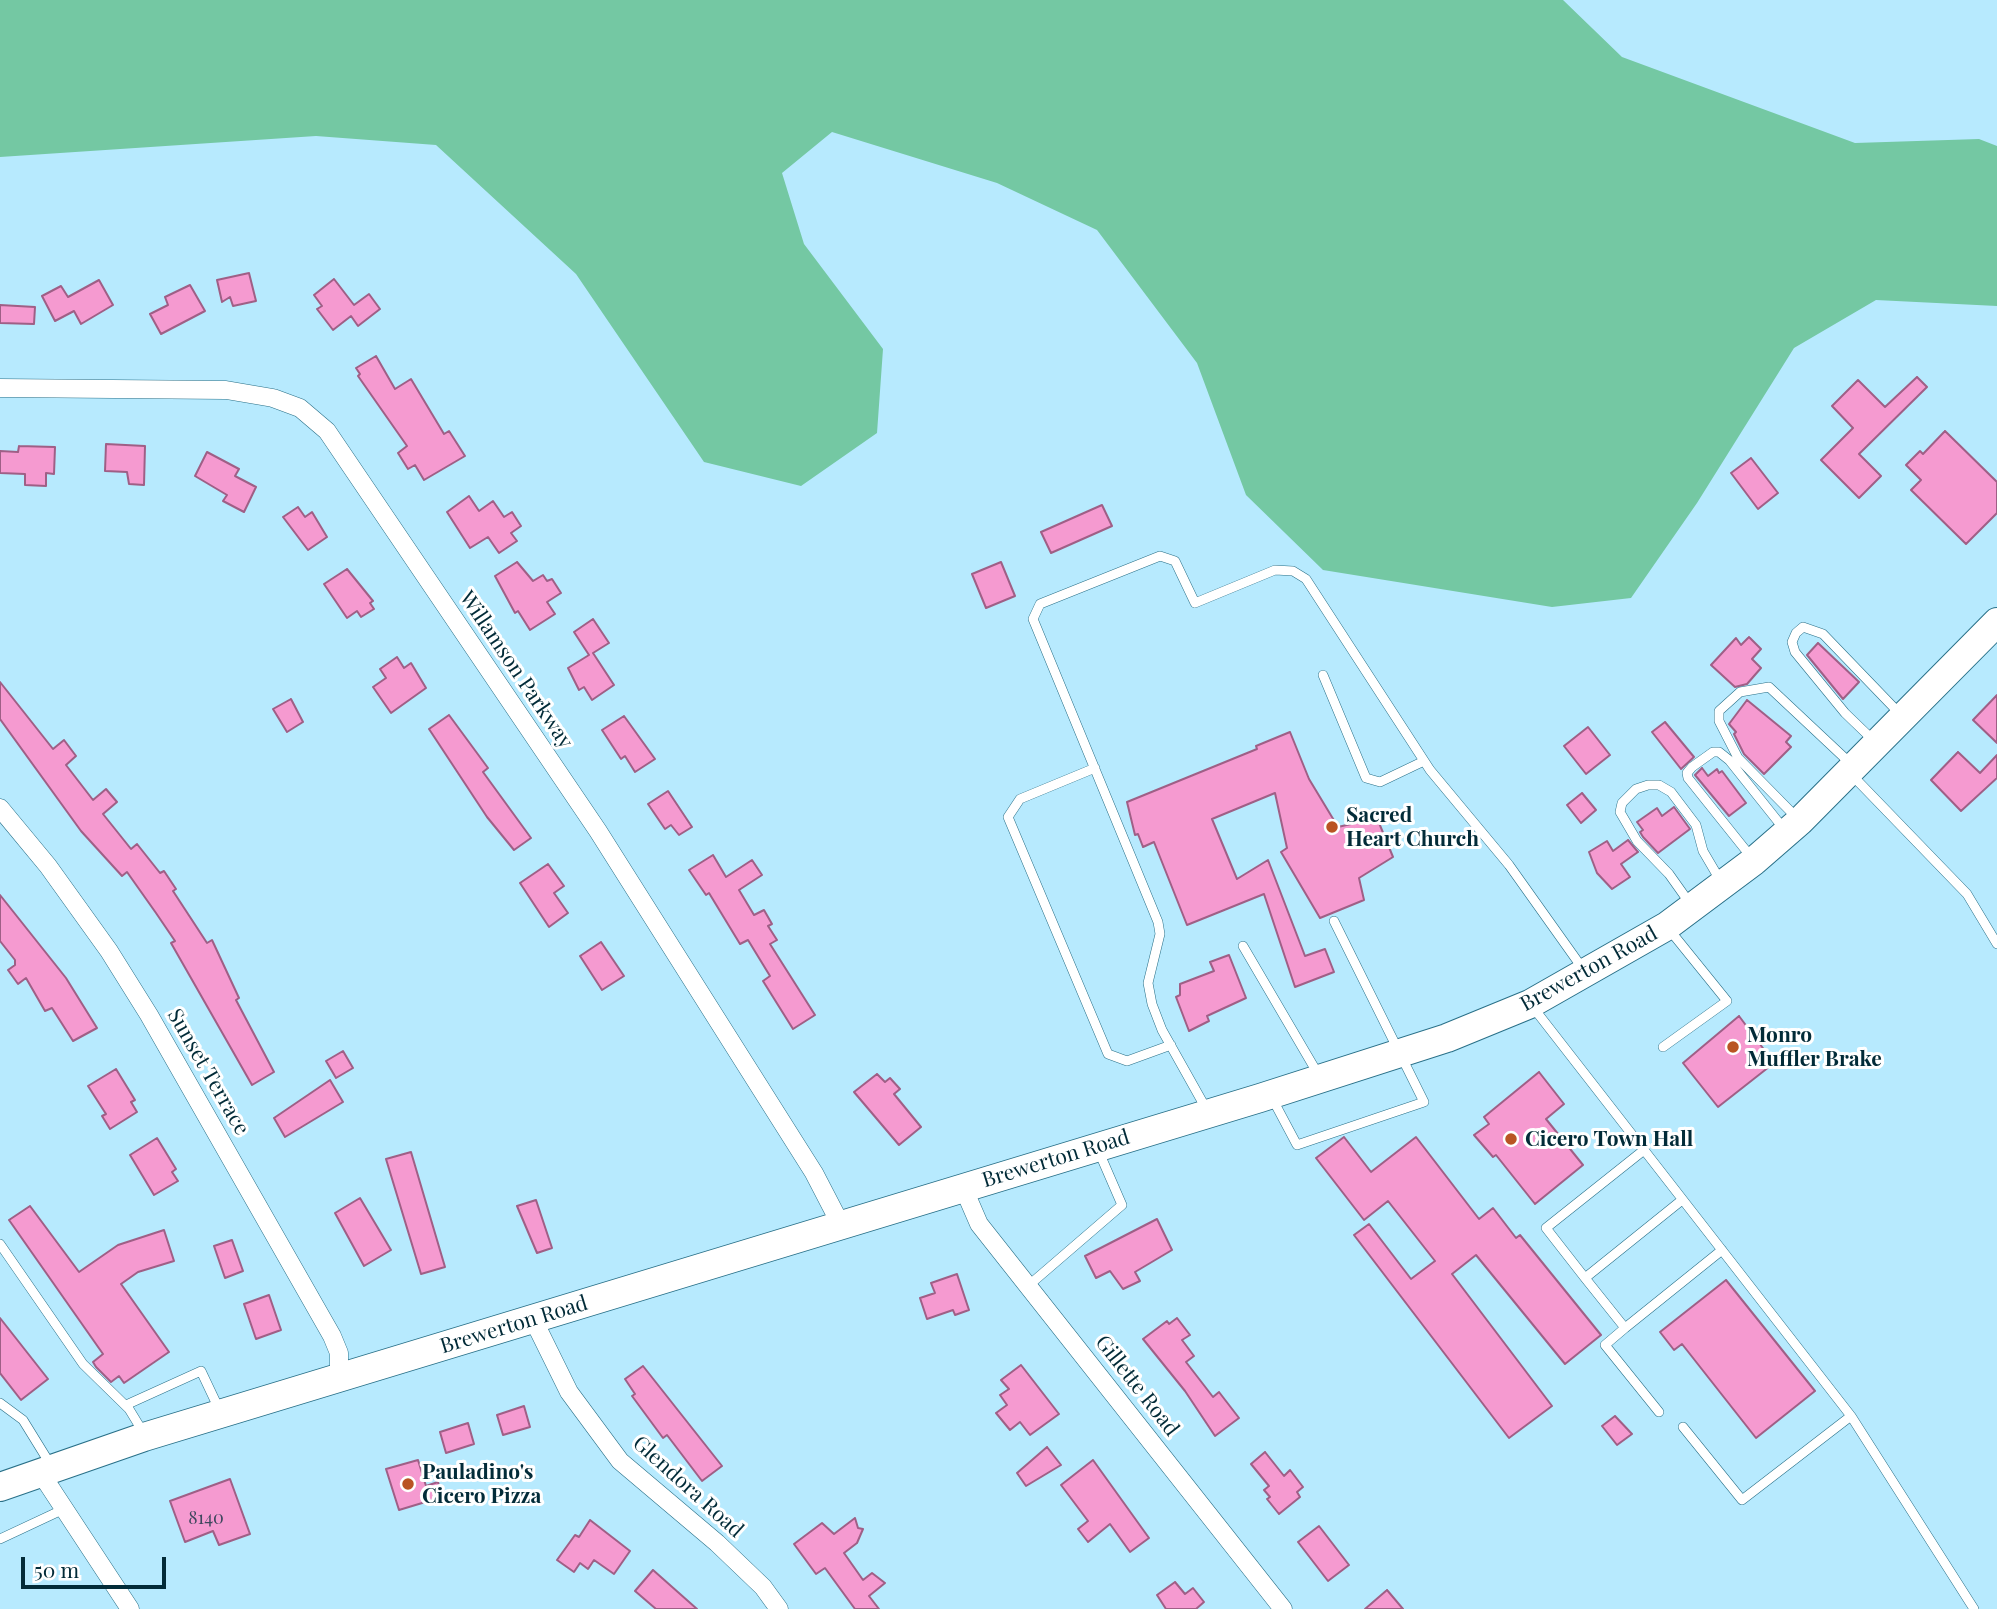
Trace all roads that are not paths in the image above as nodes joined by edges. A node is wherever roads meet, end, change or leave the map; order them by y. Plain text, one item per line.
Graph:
1 (0, 388) edge
2 (1997, 622) edge
3 (1323, 675) dead end
4 (1903, 717) junction
5 (1877, 744) junction
6 (1424, 761) junction
7 (1095, 768) junction
8 (1852, 769) junction
9 (0, 808) edge
10 (1793, 827) junction
11 (1754, 861) junction
12 (1723, 885) junction
13 (1693, 907) junction
14 (1334, 921) dead end
15 (1667, 926) junction
16 (1997, 944) edge
17 (1243, 946) dead end
18 (1586, 974) junction
19 (1531, 1004) junction
20 (1171, 1045) junction
21 (1663, 1047) dead end
22 (1399, 1053) junction
23 (1320, 1078) junction
24 (1270, 1094) junction
25 (1209, 1113) junction
26 (1097, 1147) junction
27 (1644, 1150) junction
28 (963, 1187) junction
29 (1682, 1200) junction
30 (841, 1225) junction
31 (0, 1244) edge
32 (1722, 1250) junction
33 (1585, 1278) junction
34 (1028, 1286) junction
35 (533, 1319) junction
36 (1625, 1328) junction
37 (340, 1378) junction
38 (0, 1403) edge
39 (126, 1405) junction
40 (1659, 1412) dead end
41 (221, 1414) junction
42 (1851, 1416) junction
43 (1683, 1427) dead end
44 (146, 1437) junction
45 (47, 1470) junction
46 (0, 1487) edge
47 (64, 1509) junction
48 (0, 1539) edge
49 (130, 1609) edge
50 (779, 1609) edge
51 (1283, 1609) edge
52 (1974, 1609) edge

1 - 30 street, Willamson Parkway
2 - 4 main road, Brewerton Road
3 - 6 lane
4 - 5 main road, Brewerton Road
4 - 5 lane
5 - 8 main road, Brewerton Road
6 - 7 lane
6 - 18 lane
7 - 20 lane
7 - 20 lane
8 - 10 main road, Brewerton Road
8 - 10 lane
8 - 16 lane
9 - 37 street, Sunset Terrace
10 - 11 main road, Brewerton Road
10 - 11 lane
11 - 12 main road, Brewerton Road
12 - 13 main road, Brewerton Road
12 - 13 lane
13 - 15 main road, Brewerton Road
14 - 22 lane
15 - 18 main road, Brewerton Road
15 - 21 lane
17 - 23 lane
18 - 19 main road, Brewerton Road
19 - 22 main road, Brewerton Road
19 - 27 lane
20 - 25 lane
22 - 23 main road, Brewerton Road
22 - 24 lane
23 - 24 main road, Brewerton Road
24 - 25 main road, Brewerton Road
25 - 26 main road, Brewerton Road
26 - 28 main road, Brewerton Road
26 - 34 lane
27 - 29 lane
27 - 33 lane
28 - 30 main road, Brewerton Road
28 - 34 street, Gillette Road
29 - 32 lane
29 - 33 lane
30 - 35 main road, Brewerton Road
31 - 39 lane
32 - 36 lane
32 - 42 lane
33 - 36 lane
34 - 51 street, Gillette Road
35 - 37 main road, Brewerton Road
35 - 50 street, Glendora Road
36 - 40 lane
37 - 41 main road, Brewerton Road
38 - 45 lane
39 - 41 lane
39 - 44 lane
41 - 44 main road, Brewerton Road
42 - 43 lane
42 - 52 lane
44 - 45 main road, Brewerton Road
45 - 46 main road, Brewerton Road
45 - 47 street
47 - 48 lane
47 - 49 street

